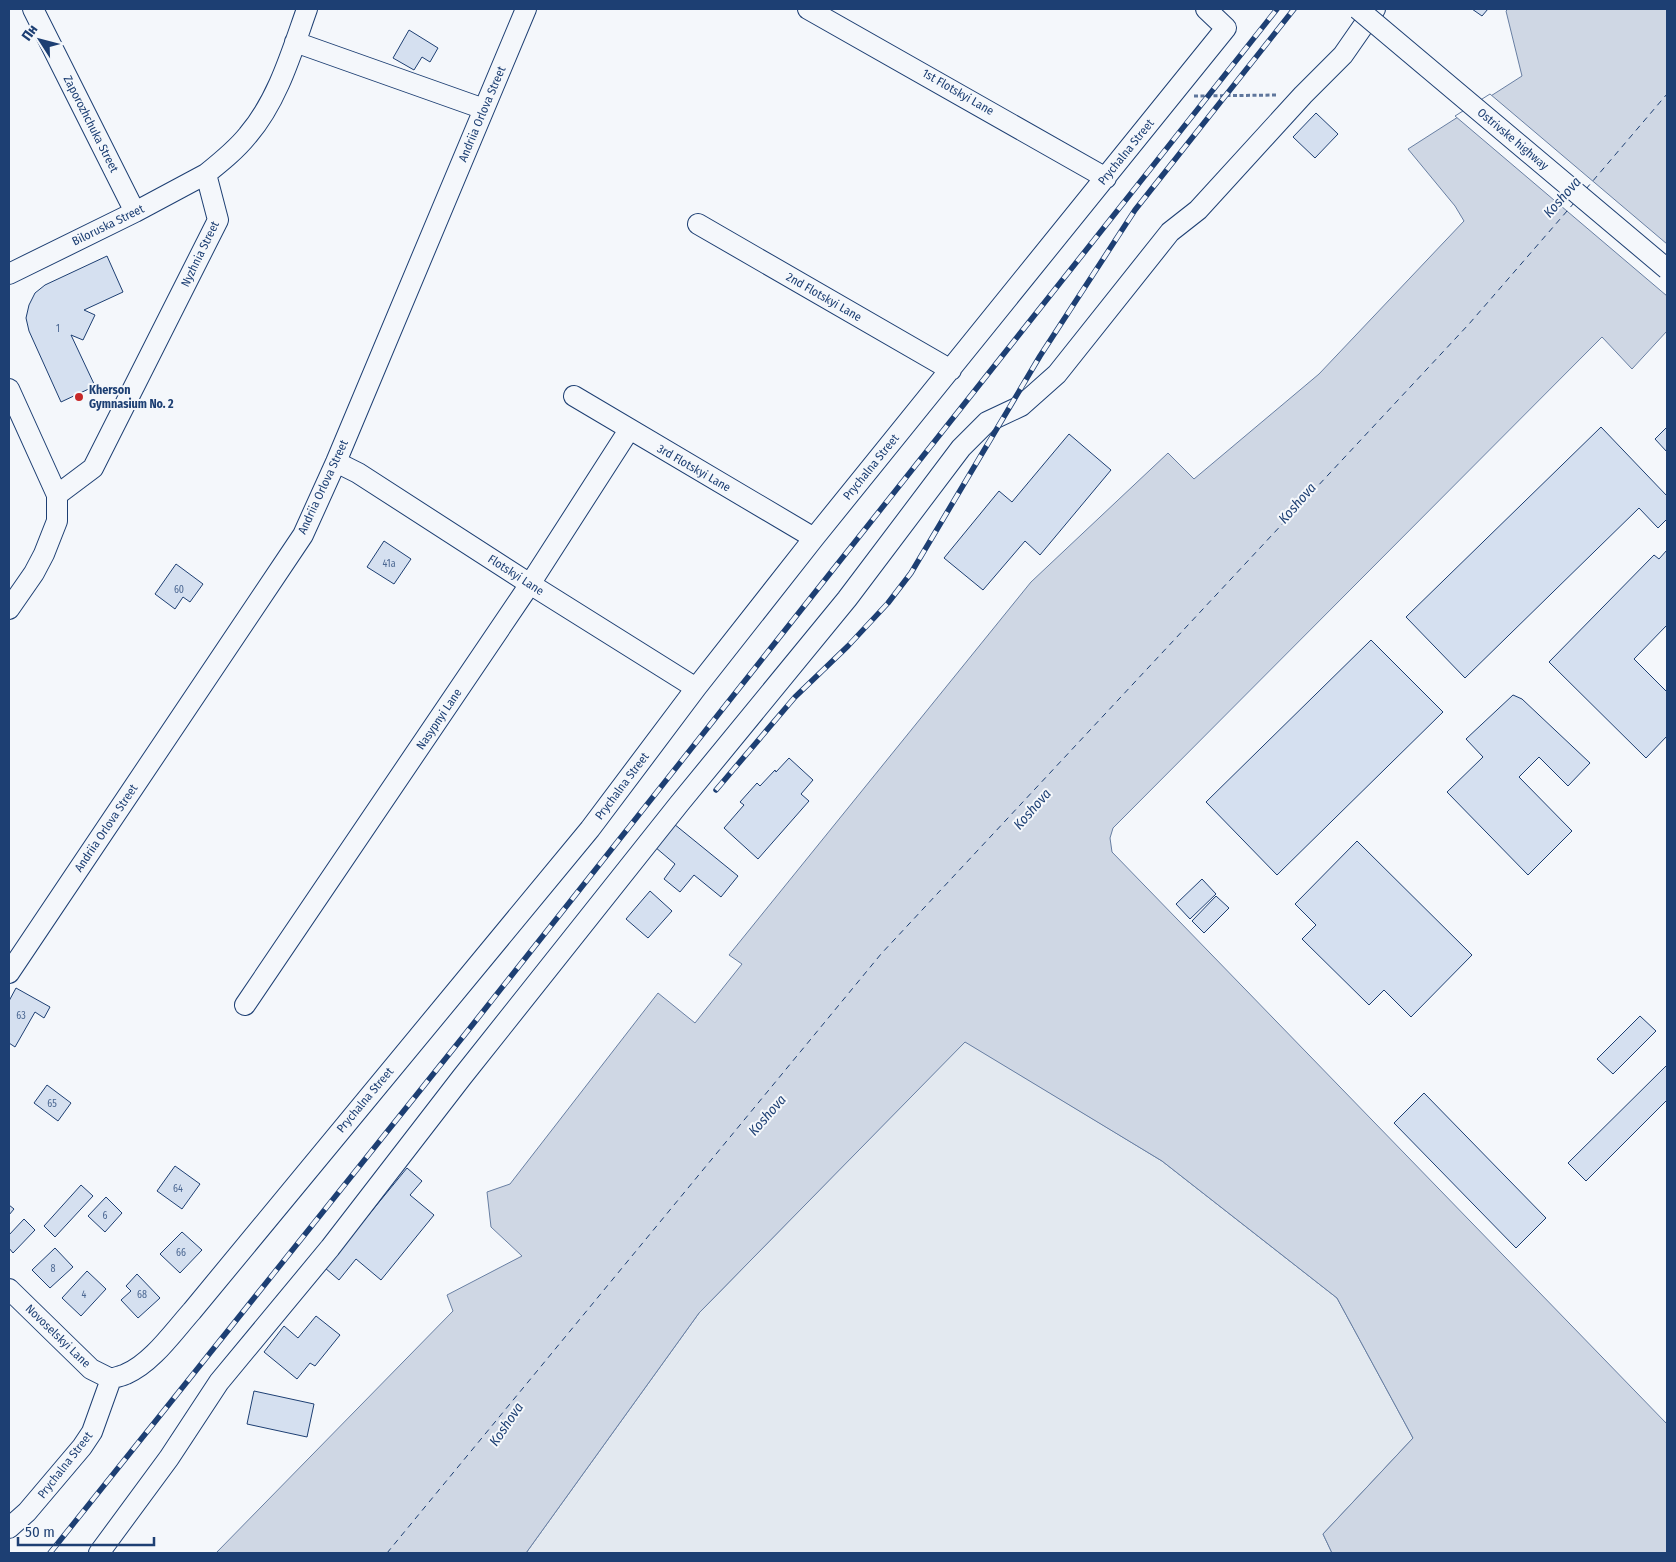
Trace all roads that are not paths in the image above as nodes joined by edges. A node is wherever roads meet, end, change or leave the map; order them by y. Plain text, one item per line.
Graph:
1 (33, 9) edge
2 (307, 9) edge
3 (526, 9) edge
4 (808, 9) edge
5 (1206, 9) edge
6 (1358, 9) edge
7 (1375, 9) edge
8 (295, 42) junction
9 (484, 109) junction
10 (206, 174) junction
11 (1106, 178) junction
12 (135, 212) junction
13 (698, 224) dead end
14 (1667, 269) edge
15 (9, 274) edge
16 (951, 370) junction
17 (9, 389) edge
18 (574, 396) dead end
19 (629, 430) junction
20 (336, 462) junction
21 (58, 495) junction
22 (814, 538) junction
23 (530, 584) junction
24 (9, 609) edge
25 (696, 688) junction
26 (9, 973) edge
27 (244, 1004) dead end
28 (9, 1289) edge
29 (111, 1379) junction
30 (9, 1528) edge
31 (98, 1553) edge

1 - 12 street, Zaporozhchuka Street
2 - 8 street
3 - 9 street, Andriia Orlova Street
4 - 11 street, 1st Flotskyi Lane
5 - 11 street, Prychalna Street
6 - 14 street, Ostrivske highway, bridge
7 - 31 street
8 - 9 street
8 - 10 street
9 - 20 street, Andriia Orlova Street
10 - 12 street, Biloruska Street
10 - 21 street, Nyzhnia Street
11 - 16 street, Prychalna Street
12 - 15 street, Biloruska Street
13 - 16 street, 2nd Flotskyi Lane
16 - 22 street, Prychalna Street
17 - 21 street
18 - 19 street, 3rd Flotskyi Lane
19 - 22 street, 3rd Flotskyi Lane
19 - 23 street, Nasypnyi Lane
20 - 23 street, Flotskyi Lane
20 - 26 street, Andriia Orlova Street
21 - 24 street
22 - 25 street, Prychalna Street
23 - 25 street, Flotskyi Lane
23 - 27 street, Nasypnyi Lane
25 - 29 street, Prychalna Street
28 - 29 street, Novoselskyi Lane
29 - 30 street, Prychalna Street

